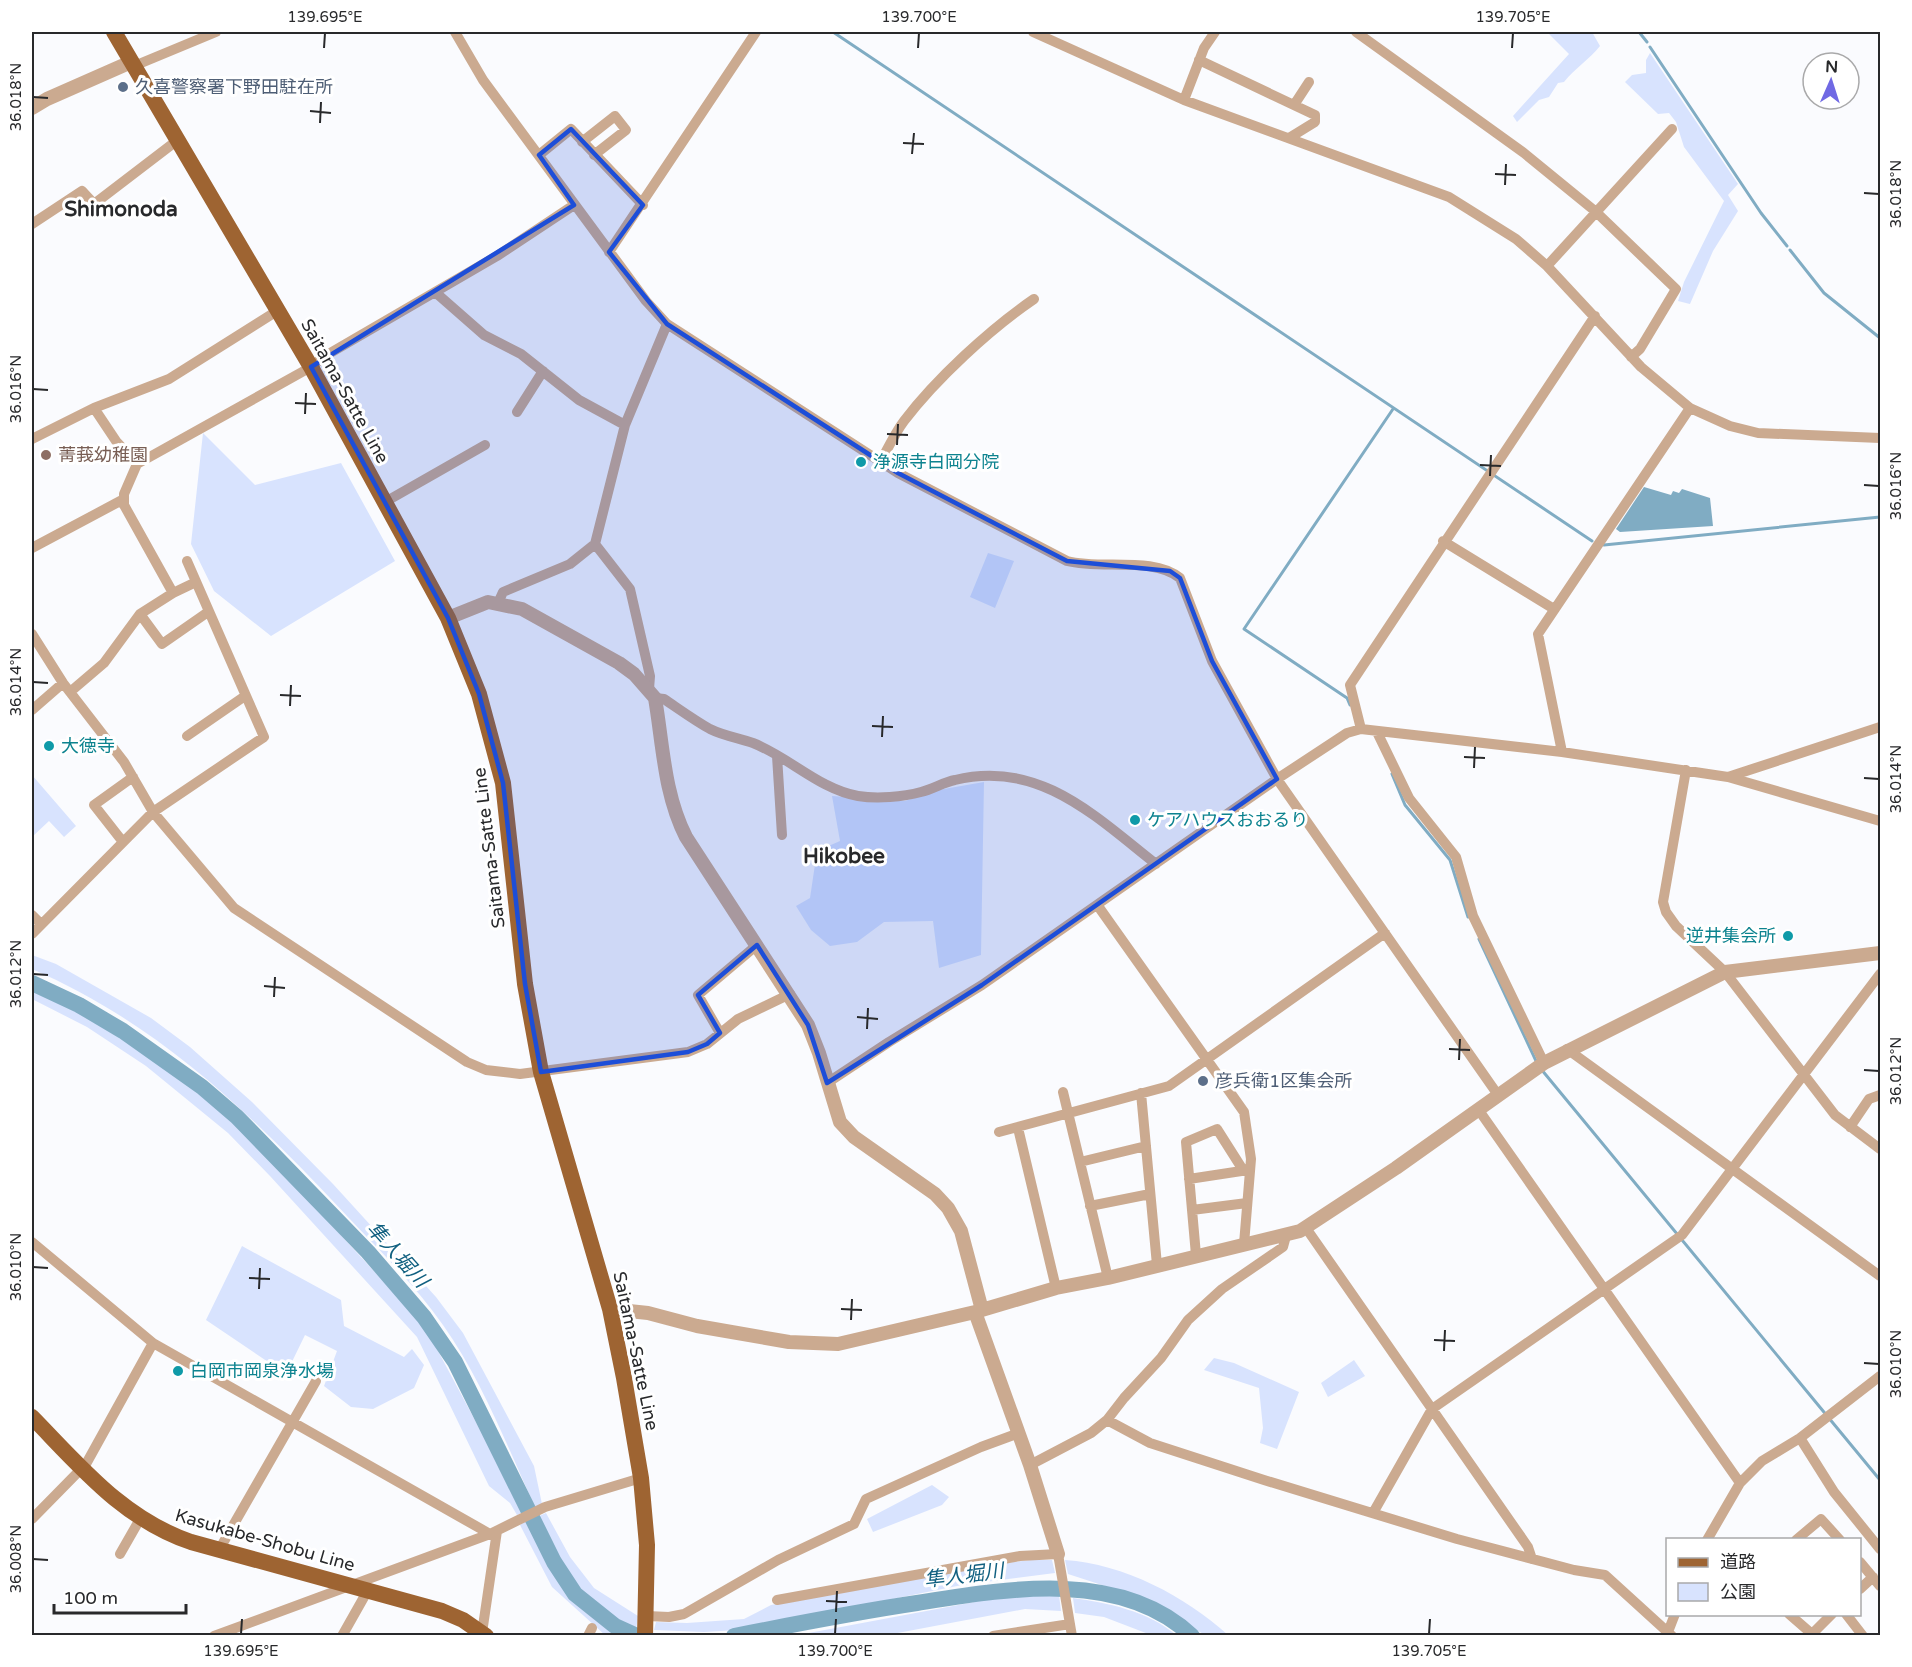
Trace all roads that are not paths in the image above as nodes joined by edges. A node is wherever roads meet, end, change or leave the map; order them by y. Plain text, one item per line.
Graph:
1 (114, 32) edge
2 (216, 32) edge
3 (454, 32) edge
4 (756, 32) edge
5 (1033, 32) edge
6 (1215, 32) edge
7 (1356, 32) edge
8 (1199, 60) junction
9 (133, 64) junction
10 (1309, 82) dead end
11 (1184, 100) junction
12 (1294, 105) junction
13 (32, 108) edge
14 (1672, 129) dead end
15 (1289, 138) junction
16 (179, 139) junction
17 (582, 142) junction
18 (538, 155) junction
19 (594, 155) junction
20 (574, 205) junction
21 (643, 205) junction
22 (1595, 211) junction
23 (32, 224) edge
24 (609, 252) junction
25 (1546, 266) junction
26 (435, 292) junction
27 (1034, 299) dead end
28 (277, 311) junction
29 (1595, 316) junction
30 (667, 324) junction
31 (1631, 357) junction
32 (311, 367) junction
33 (543, 371) junction
34 (94, 408) junction
35 (1690, 408) junction
36 (518, 412) dead end
37 (625, 425) junction
38 (1881, 438) edge
39 (32, 440) edge
40 (485, 445) dead end
41 (881, 461) junction
42 (137, 464) junction
43 (124, 499) junction
44 (385, 502) junction
45 (1443, 541) junction
46 (595, 544) junction
47 (32, 548) edge
48 (187, 561) dead end
49 (196, 582) junction
50 (173, 593) junction
51 (498, 603) junction
52 (1554, 609) junction
53 (208, 612) junction
54 (140, 614) junction
55 (448, 618) junction
56 (33, 639) edge
57 (66, 687) junction
58 (652, 693) junction
59 (245, 696) junction
60 (32, 710) edge
61 (1881, 728) edge
62 (1361, 729) junction
63 (1377, 732) junction
64 (187, 736) dead end
65 (1562, 752) junction
66 (777, 756) junction
67 (1686, 770) junction
68 (133, 777) junction
69 (1728, 777) junction
70 (1277, 779) junction
71 (153, 812) junction
72 (1880, 821) edge
73 (1881, 827) edge
74 (782, 835) dead end
75 (123, 842) junction
76 (1156, 864) junction
77 (1098, 906) junction
78 (32, 915) edge
79 (41, 924) junction
80 (1385, 933) junction
81 (32, 934) edge
82 (757, 945) junction
83 (1881, 953) edge
84 (1725, 972) junction
85 (1881, 974) edge
86 (790, 994) junction
87 (720, 1034) junction
88 (1567, 1049) junction
89 (1208, 1059) junction
90 (1544, 1063) junction
91 (541, 1072) junction
92 (1803, 1072) junction
93 (827, 1083) junction
94 (1063, 1092) dead end
95 (1141, 1093) junction
96 (1498, 1095) junction
97 (1881, 1095) edge
98 (1478, 1109) junction
99 (1068, 1113) junction
100 (1850, 1127) junction
101 (1018, 1128) junction
102 (999, 1132) dead end
103 (1146, 1146) junction
104 (1881, 1149) edge
105 (1080, 1162) junction
106 (1732, 1168) junction
107 (1246, 1170) junction
108 (1189, 1179) junction
109 (1150, 1194) junction
110 (1247, 1203) junction
111 (1090, 1206) junction
112 (1192, 1210) junction
113 (1305, 1228) junction
114 (1286, 1236) junction
115 (32, 1242) edge
116 (1244, 1244) junction
117 (1196, 1255) junction
118 (1157, 1265) junction
119 (1881, 1276) edge
120 (1108, 1278) junction
121 (1056, 1288) junction
122 (1604, 1288) junction
123 (610, 1309) junction
124 (979, 1311) junction
125 (153, 1343) junction
126 (1881, 1376) edge
127 (316, 1381) dead end
128 (1432, 1409) junction
129 (32, 1417) edge
130 (1107, 1420) junction
131 (294, 1423) junction
132 (1019, 1433) junction
133 (1800, 1438) junction
134 (1030, 1465) junction
135 (81, 1468) junction
136 (641, 1479) junction
137 (1740, 1483) junction
138 (1372, 1513) junction
139 (32, 1519) edge
140 (140, 1519) junction
141 (494, 1532) junction
142 (1708, 1538) edge
143 (1797, 1538) edge
144 (1839, 1538) edge
145 (1881, 1549) edge
146 (219, 1550) junction
147 (120, 1554) dead end
148 (1058, 1554) junction
149 (1532, 1559) junction
150 (1861, 1563) edge
151 (1873, 1577) junction
152 (1881, 1586) edge
153 (361, 1588) junction
154 (1861, 1588) edge
155 (777, 1600) dead end
156 (647, 1616) junction
157 (1674, 1616) edge
158 (1791, 1616) edge
159 (1830, 1616) edge
160 (1848, 1616) edge
161 (1071, 1625) edge
162 (484, 1634) edge
163 (1670, 1634) edge
164 (213, 1635) edge
165 (342, 1635) edge
166 (645, 1635) edge
167 (993, 1635) edge
168 (1811, 1635) edge
169 (1863, 1635) edge

1 - 9 main road, Saitama-Satte Line
2 - 9 street
3 - 18 street
4 - 21 street
5 - 11 street
6 - 8 street
7 - 22 street
8 - 11 street
8 - 12 street
9 - 13 street
9 - 16 main road, Saitama-Satte Line
10 - 12 street
11 - 15 street
12 - 15 street
14 - 22 street
15 - 25 street
16 - 23 street
16 - 28 main road, Saitama-Satte Line
17 - 18 street
17 - 19 street
17 - 19 street
18 - 20 street
19 - 21 street
20 - 24 street
20 - 26 street
21 - 24 street
22 - 25 street
22 - 31 street
24 - 30 street
25 - 29 street
26 - 32 street
26 - 33 street
27 - 41 street
28 - 32 main road, Saitama-Satte Line
28 - 34 street
29 - 31 street
29 - 45 street
30 - 37 street
30 - 41 street
31 - 35 street
32 - 42 street
32 - 44 main road, Saitama-Satte Line
33 - 36 street
33 - 37 street
34 - 39 street
34 - 42 street
35 - 38 street
35 - 52 street
37 - 46 street
40 - 44 street
41 - 70 street
42 - 43 street
43 - 47 street
43 - 50 street
44 - 55 main road, Saitama-Satte Line
45 - 52 street
45 - 62 street
46 - 51 street
46 - 58 street
48 - 49 street
49 - 50 street
49 - 53 street
50 - 54 street
51 - 55 street
51 - 58 street
52 - 65 street
53 - 54 street
53 - 59 street
54 - 57 street
55 - 91 main road, Saitama-Satte Line
56 - 57 street
57 - 60 street
57 - 68 street
58 - 66 street
58 - 82 street
59 - 64 street
59 - 71 street
61 - 69 street
62 - 63 street
62 - 70 street
63 - 65 street
63 - 90 street
65 - 67 street
66 - 74 street
66 - 76 street
67 - 69 street
67 - 84 street
68 - 71 street
68 - 75 street
69 - 72 street
70 - 76 street
70 - 80 street
71 - 75 street
71 - 91 street
72 - 73 street
75 - 79 street
76 - 77 street
77 - 89 street
77 - 93 street
78 - 79 street
79 - 81 street
80 - 89 street
80 - 96 street
82 - 86 street
82 - 87 street
83 - 84 street
84 - 88 street
84 - 92 street
85 - 92 street
86 - 87 street
86 - 93 street
87 - 91 street
88 - 90 street
88 - 106 street
89 - 95 street
89 - 107 street
90 - 96 street
91 - 123 main road, Saitama-Satte Line
92 - 100 street
92 - 106 street
93 - 124 street
94 - 99 street
95 - 99 street
95 - 103 street
96 - 98 street
97 - 100 street
98 - 113 street
98 - 122 street
99 - 101 street
99 - 105 street
100 - 104 street
101 - 102 street
101 - 121 street
103 - 105 street
103 - 109 street
105 - 111 street
106 - 119 street
106 - 122 street
107 - 108 street
107 - 108 street
107 - 110 street
108 - 112 street
109 - 111 street
109 - 118 street
110 - 112 street
110 - 116 street
111 - 120 street
112 - 117 street
113 - 114 street
113 - 128 street
114 - 116 street
114 - 130 street
115 - 125 street
116 - 117 street
117 - 118 street
118 - 120 street
120 - 121 street
121 - 124 street
122 - 128 street
122 - 137 street
123 - 124 street
123 - 136 main road, Saitama-Satte Line
124 - 132 street
125 - 131 street
125 - 135 street
126 - 133 street
127 - 131 street
128 - 138 street
128 - 149 street
129 - 135 main road, Kasukabe-Shobu Line
130 - 134 street
130 - 138 street
131 - 141 street
131 - 146 street
132 - 134 street
132 - 156 street
133 - 137 street
133 - 145 street
134 - 148 street
135 - 139 street
135 - 140 main road, Kasukabe-Shobu Line
136 - 141 street
136 - 156 main road, Saitama-Satte Line
137 - 142 street
138 - 149 street
140 - 146 main road, Kasukabe-Shobu Line
140 - 147 street
141 - 153 street
141 - 162 street
143 - 144 street
146 - 153 main road, Kasukabe-Shobu Line
148 - 155 street
148 - 161 street
149 - 163 street
150 - 151 street
151 - 152 street
151 - 154 street
153 - 162 main road, Kasukabe-Shobu Line
153 - 164 street
153 - 165 street
156 - 166 main road, Saitama-Satte Line
157 - 163 street
158 - 168 street
159 - 168 street
160 - 169 street
161 - 167 street

